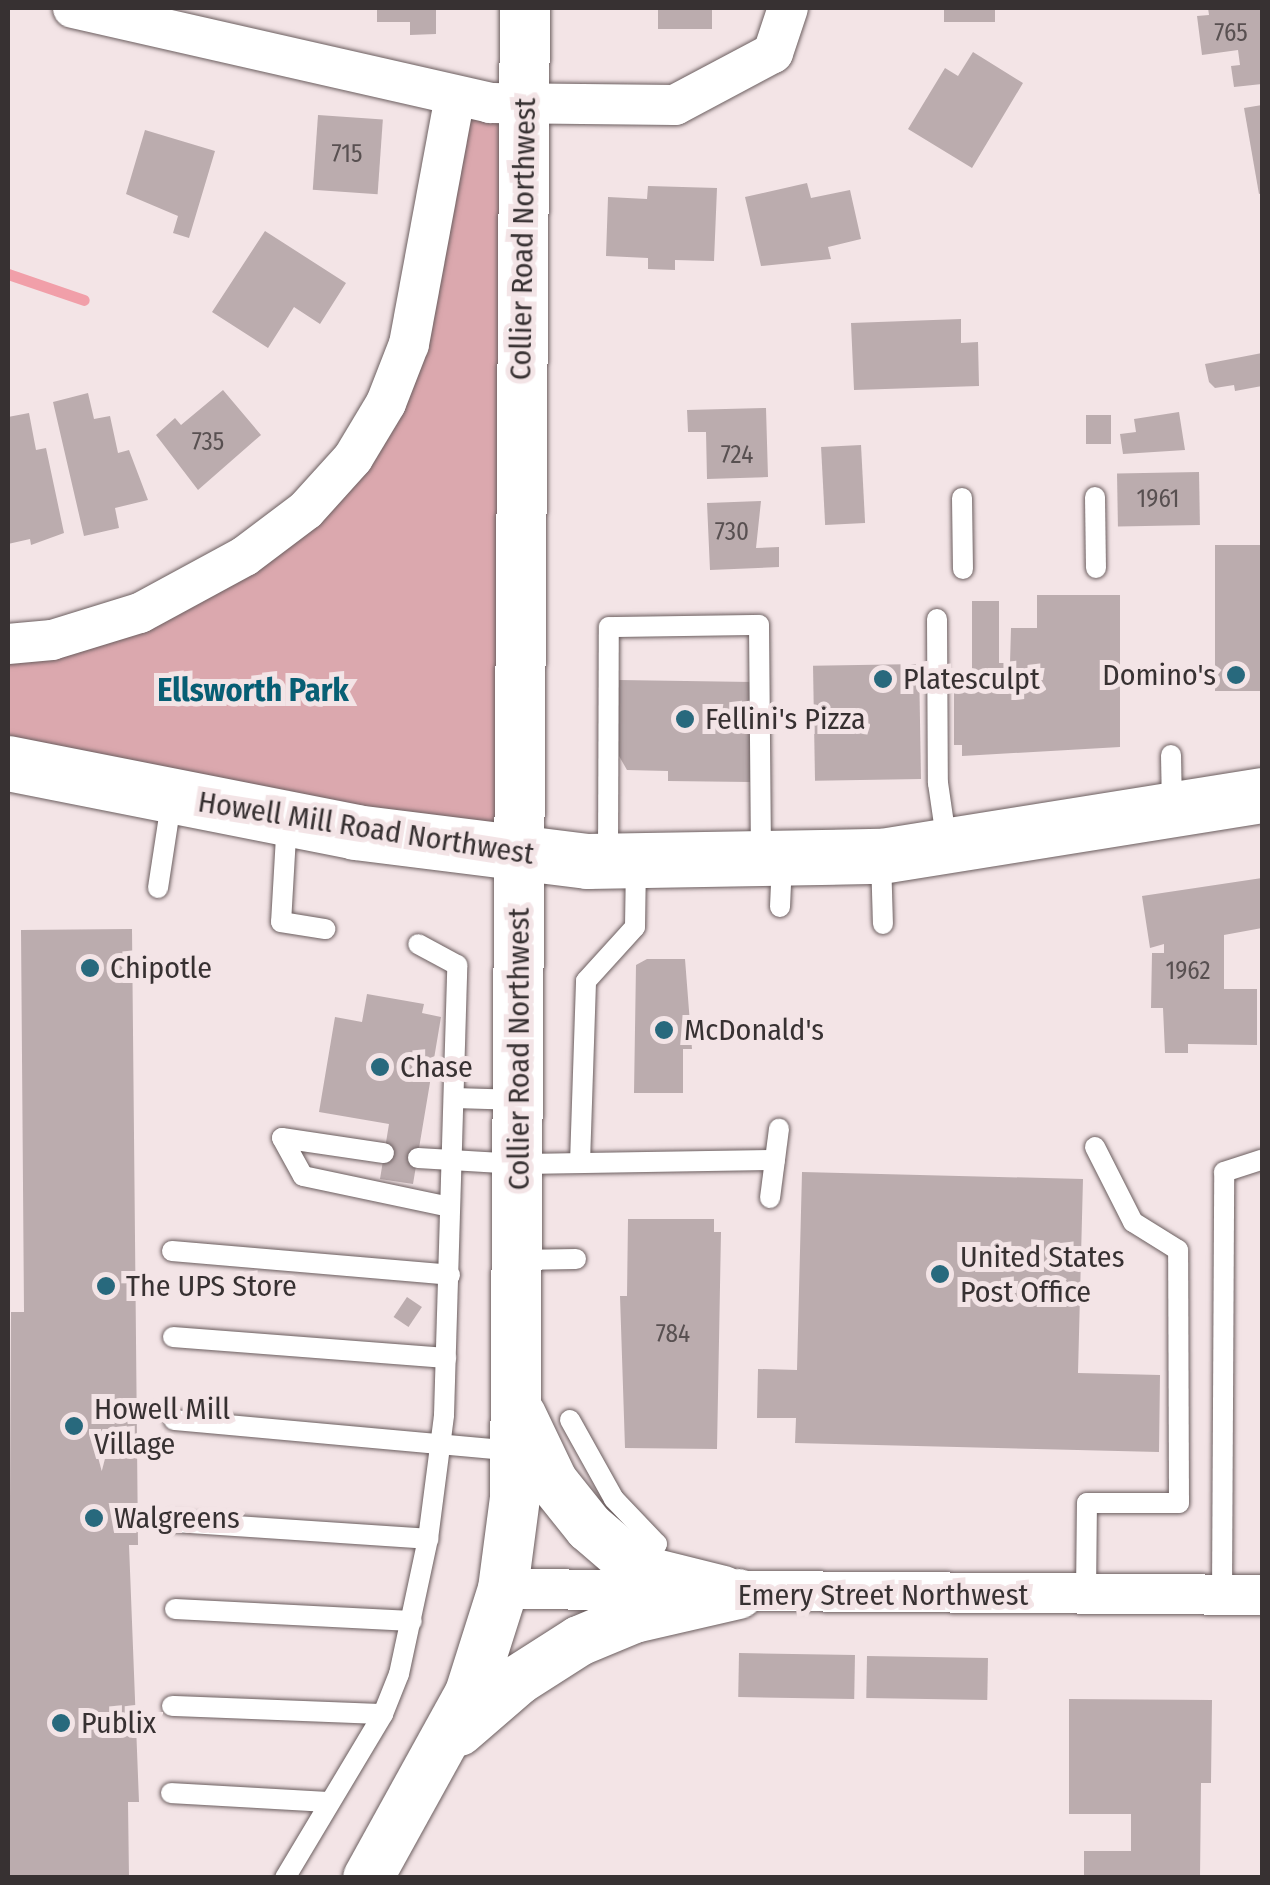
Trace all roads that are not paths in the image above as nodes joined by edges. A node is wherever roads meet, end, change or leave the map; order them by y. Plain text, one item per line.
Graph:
1 (73, 8) edge
2 (524, 8) edge
3 (788, 8) edge
4 (455, 96) junction
5 (526, 103) junction
6 (1095, 497) dead end
7 (962, 498) dead end
8 (1096, 568) dead end
9 (963, 570) dead end
10 (937, 620) dead end
11 (8, 644) edge
12 (1171, 755) dead end
13 (8, 763) edge
14 (172, 795) junction
15 (1262, 795) edge
16 (1172, 810) junction
17 (287, 818) junction
18 (947, 847) junction
19 (522, 855) junction
20 (882, 856) junction
21 (622, 862) junction
22 (774, 877) junction
23 (158, 888) dead end
24 (883, 924) dead end
25 (325, 929) dead end
26 (418, 944) dead end
27 (456, 1098) junction
28 (519, 1100) junction
29 (779, 1128) dead end
30 (1095, 1147) dead end
31 (384, 1153) dead end
32 (418, 1158) dead end
33 (774, 1160) junction
34 (1262, 1160) edge
35 (451, 1164) junction
36 (518, 1164) junction
37 (580, 1164) junction
38 (770, 1198) dead end
39 (450, 1207) junction
40 (172, 1251) dead end
41 (576, 1259) dead end
42 (518, 1260) junction
43 (450, 1275) junction
44 (173, 1337) dead end
45 (446, 1358) junction
46 (174, 1420) dead end
47 (570, 1420) dead end
48 (516, 1428) junction
49 (440, 1445) junction
50 (174, 1522) dead end
51 (428, 1540) junction
52 (639, 1570) junction
53 (503, 1590) junction
54 (738, 1594) junction
55 (1086, 1595) junction
56 (1262, 1595) edge
57 (1222, 1596) junction
58 (175, 1608) dead end
59 (412, 1621) junction
60 (172, 1706) dead end
61 (383, 1714) junction
62 (440, 1747) junction
63 (171, 1792) dead end
64 (327, 1802) junction
65 (285, 1878) edge
66 (368, 1878) edge

1 - 4 street
2 - 5 street, Collier Road Northwest
3 - 5 street
4 - 5 street
4 - 11 street
5 - 19 street, Collier Road Northwest
6 - 8 lane
7 - 9 lane
10 - 18 lane
12 - 16 lane
13 - 14 main road, Howell Mill Road Northwest
14 - 17 main road, Howell Mill Road Northwest
14 - 23 lane
15 - 16 main road, Howell Mill Road Northwest
16 - 18 main road, Howell Mill Road Northwest
17 - 19 main road, Howell Mill Road Northwest
17 - 25 lane
18 - 20 main road, Howell Mill Road Northwest
19 - 21 main road, Howell Mill Road Northwest
19 - 28 street, Collier Road Northwest
20 - 22 main road, Howell Mill Road Northwest
20 - 24 lane
21 - 22 main road, Howell Mill Road Northwest
21 - 22 lane
21 - 37 lane
26 - 27 lane
27 - 28 lane
27 - 35 lane
28 - 36 street, Collier Road Northwest
29 - 33 lane
30 - 55 lane
31 - 39 lane
32 - 35 lane
33 - 37 lane
33 - 38 lane
34 - 57 lane
35 - 36 lane
35 - 39 lane
36 - 37 lane
36 - 42 street, Collier Road Northwest
39 - 43 lane
40 - 43 lane
41 - 42 lane
42 - 48 street, Collier Road Northwest
43 - 45 lane
44 - 45 lane
45 - 49 lane
46 - 49 lane
47 - 52 lane
48 - 49 lane
48 - 52 street
48 - 53 street, Collier Road Northwest
49 - 51 lane
50 - 51 lane
51 - 59 lane
52 - 54 street
53 - 54 street, Emery Street Northwest
53 - 62 street, Collier Road Northwest
54 - 55 street, Emery Street Northwest
54 - 62 street
55 - 57 street, Emery Street Northwest
56 - 57 street, Emery Street Northwest
58 - 59 lane
59 - 61 lane
60 - 61 lane
61 - 64 lane
62 - 66 street, Collier Road Northwest
63 - 64 lane
64 - 65 lane

